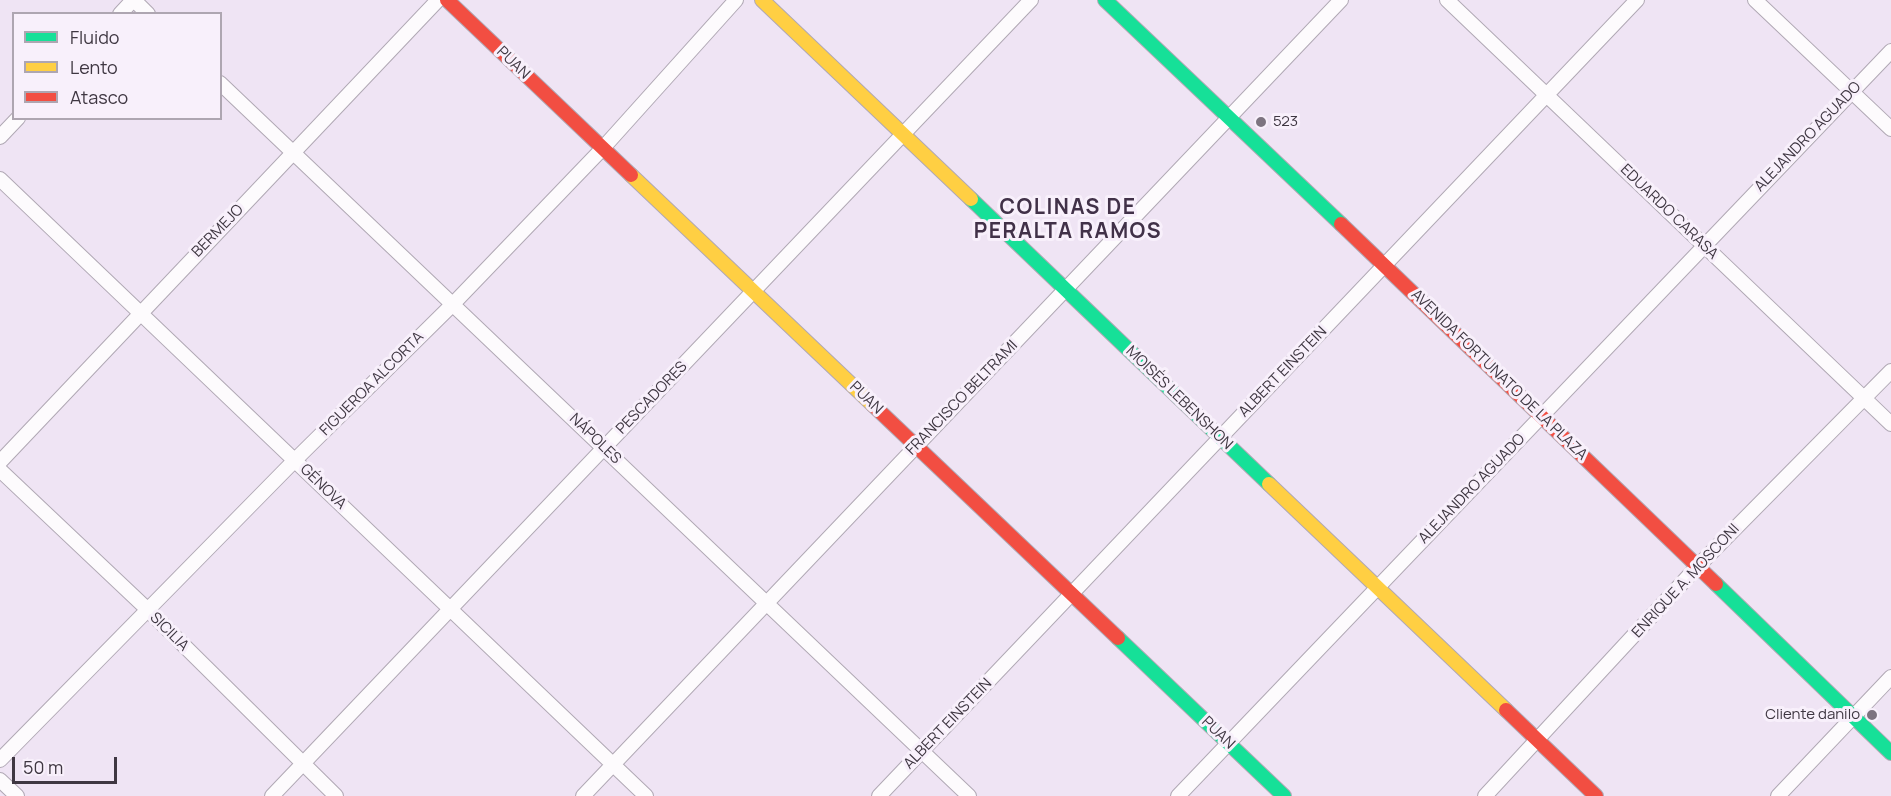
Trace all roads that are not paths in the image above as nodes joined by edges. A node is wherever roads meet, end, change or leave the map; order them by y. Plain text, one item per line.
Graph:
1 (134, 0) edge
2 (438, 0) edge
3 (447, 0) edge
4 (736, 0) edge
5 (762, 0) edge
6 (1031, 0) edge
7 (1105, 0) edge
8 (1341, 0) edge
9 (1447, 0) edge
10 (1637, 0) edge
11 (1755, 0) edge
12 (122, 12) edge
13 (146, 12) edge
14 (1891, 51) edge
15 (222, 85) edge
16 (1852, 92) junction
17 (1547, 95) junction
18 (1229, 118) junction
19 (16, 120) edge
20 (1891, 129) edge
21 (903, 135) junction
22 (0, 137) edge
23 (603, 148) junction
24 (293, 152) junction
25 (0, 179) edge
26 (1704, 246) junction
27 (1384, 266) junction
28 (1065, 289) junction
29 (753, 291) junction
30 (453, 304) junction
31 (140, 313) junction
32 (1891, 371) edge
33 (1864, 399) junction
34 (1542, 416) junction
35 (1891, 424) edge
36 (1220, 438) junction
37 (916, 446) junction
38 (604, 448) junction
39 (295, 460) junction
40 (0, 462) edge
41 (0, 470) edge
42 (1697, 567) junction
43 (1378, 587) junction
44 (1071, 594) junction
45 (768, 604) junction
46 (147, 609) junction
47 (450, 609) junction
48 (1891, 677) edge
49 (1853, 717) junction
50 (1538, 741) junction
51 (1228, 743) junction
52 (922, 751) junction
53 (1891, 753) edge
54 (0, 760) edge
55 (302, 764) junction
56 (613, 765) junction
57 (0, 780) edge
58 (17, 796) edge
59 (272, 796) edge
60 (336, 796) edge
61 (583, 796) edge
62 (646, 796) edge
63 (879, 796) edge
64 (969, 796) edge
65 (1178, 796) edge
66 (1284, 796) edge
67 (1485, 796) edge
68 (1596, 796) edge
69 (1778, 796) edge

1 - 12 street
1 - 13 street
2 - 24 street, BERMEJO
3 - 23 street, PUAN
4 - 23 street, FIGUEROA ALCORTA
5 - 21 street, MOISÉS LEBENSHON
6 - 21 street, PESCADORES
7 - 18 street, AVENIDA FORTUNATO DE LA PLAZA
8 - 18 street, FRANCISCO BELTRAMI
9 - 17 street, EDUARDO CARASA
10 - 17 street, ALBERT EINSTEIN
11 - 16 street
14 - 16 street, ALEJANDRO AGUADO
15 - 24 street, NÁPOLES
16 - 20 street
16 - 26 street, ALEJANDRO AGUADO
17 - 26 street, EDUARDO CARASA
17 - 27 street, ALBERT EINSTEIN
18 - 27 street, AVENIDA FORTUNATO DE LA PLAZA
18 - 28 street, FRANCISCO BELTRAMI
19 - 22 street
21 - 28 street, MOISÉS LEBENSHON
21 - 29 street, PESCADORES
23 - 29 street, PUAN
23 - 30 street, FIGUEROA ALCORTA
24 - 30 street, NÁPOLES
24 - 31 street, BERMEJO
25 - 31 street, GÉNOVA
26 - 33 street, EDUARDO CARASA
26 - 34 street, ALEJANDRO AGUADO
27 - 34 street, AVENIDA FORTUNATO DE LA PLAZA
27 - 36 street, ALBERT EINSTEIN
28 - 36 street, MOISÉS LEBENSHON
28 - 37 street, FRANCISCO BELTRAMI
29 - 37 street, PUAN
29 - 38 street, PESCADORES
30 - 38 street, NÁPOLES
30 - 39 street, FIGUEROA ALCORTA
31 - 39 street, GÉNOVA
31 - 40 street, BERMEJO
32 - 33 street, ENRIQUE A. MOSCONI
33 - 35 street, EDUARDO CARASA
33 - 42 street, ENRIQUE A. MOSCONI
34 - 42 street, AVENIDA FORTUNATO DE LA PLAZA
34 - 43 street, ALEJANDRO AGUADO
36 - 43 street, MOISÉS LEBENSHON
36 - 44 street, ALBERT EINSTEIN
37 - 44 street, PUAN
37 - 45 street, FRANCISCO BELTRAMI
38 - 45 street, NÁPOLES
38 - 47 street, PESCADORES
39 - 46 street, FIGUEROA ALCORTA
39 - 47 street, GÉNOVA
41 - 46 street, SICILIA
42 - 49 street, AVENIDA FORTUNATO DE LA PLAZA
42 - 50 street, ENRIQUE A. MOSCONI
43 - 50 street, MOISÉS LEBENSHON
43 - 51 street, ALEJANDRO AGUADO
44 - 51 street, PUAN
44 - 52 street, ALBERT EINSTEIN
45 - 52 street, NÁPOLES
45 - 56 street, FRANCISCO BELTRAMI
46 - 54 street, FIGUEROA ALCORTA
46 - 55 street, SICILIA
47 - 55 street, PESCADORES
47 - 56 street, GÉNOVA
48 - 49 street
49 - 53 street, AVENIDA FORTUNATO DE LA PLAZA
49 - 69 street
50 - 67 street, ENRIQUE A. MOSCONI
50 - 68 street, MOISÉS LEBENSHON
51 - 65 street, ALEJANDRO AGUADO
51 - 66 street, PUAN
52 - 63 street, ALBERT EINSTEIN
52 - 64 street, NÁPOLES
55 - 59 street, PESCADORES
55 - 60 street, SICILIA
56 - 61 street, FRANCISCO BELTRAMI
56 - 62 street, GÉNOVA
57 - 58 street

